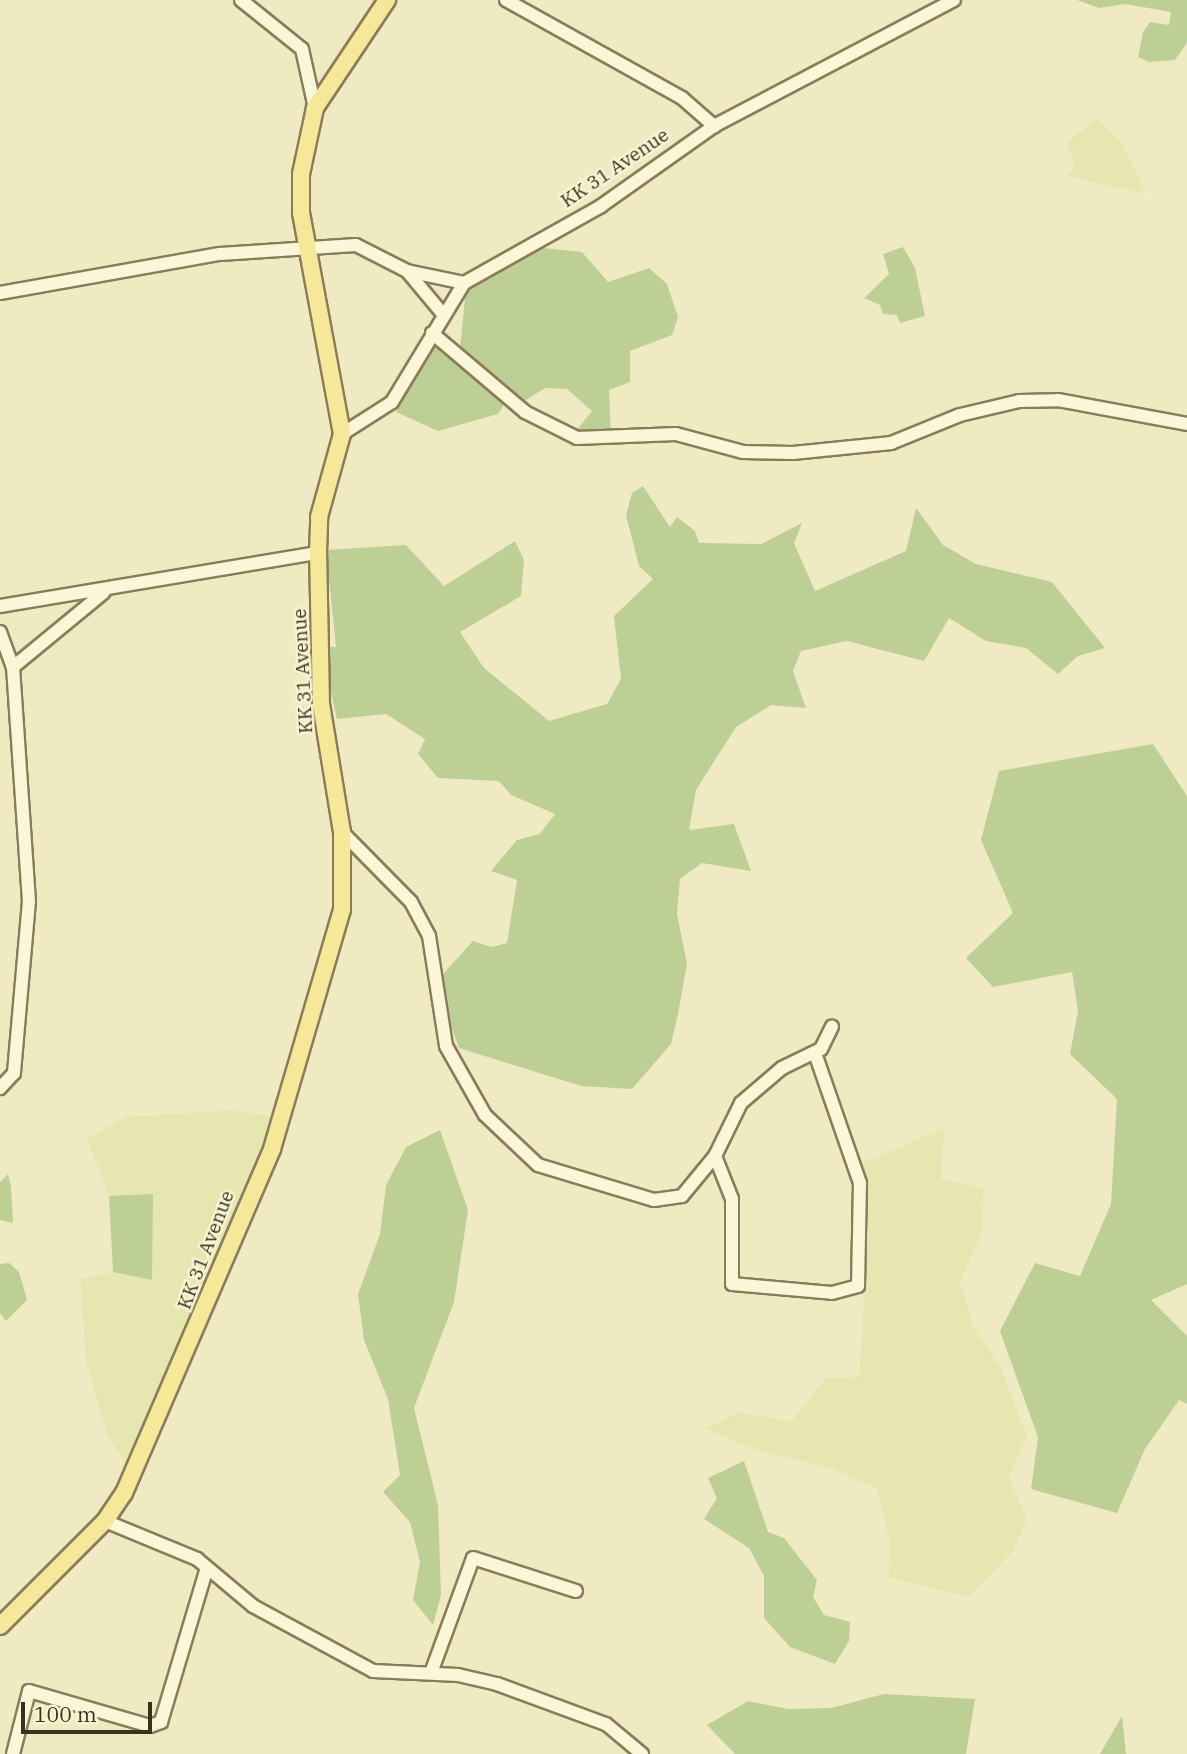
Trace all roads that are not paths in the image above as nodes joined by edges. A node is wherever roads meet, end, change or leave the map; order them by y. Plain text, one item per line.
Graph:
1 (241, 0) edge
2 (387, 0) edge
3 (506, 0) edge
4 (954, 0) edge
5 (315, 108) junction
6 (713, 125) junction
7 (307, 253) junction
8 (407, 271) junction
9 (464, 283) junction
10 (0, 293) edge
11 (442, 313) junction
12 (432, 333) junction
13 (1187, 425) edge
14 (342, 435) junction
15 (318, 554) junction
16 (103, 593) junction
17 (0, 606) edge
18 (0, 632) edge
19 (13, 667) junction
20 (342, 832) junction
21 (832, 1026) dead end
22 (815, 1053) junction
23 (0, 1088) edge
24 (715, 1156) junction
25 (105, 1521) junction
26 (206, 1571) dead end
27 (576, 1591) dead end
28 (0, 1626) edge
29 (431, 1673) junction
30 (13, 1754) edge
31 (642, 1754) edge

1 - 5 street
2 - 5 main road
3 - 6 street
4 - 6 street, KK 31 Avenue
5 - 7 main road
6 - 9 street, KK 31 Avenue
7 - 8 street
7 - 10 street
7 - 14 main road
8 - 9 street
8 - 11 street
9 - 11 street, KK 31 Avenue
11 - 12 street, KK 31 Avenue
12 - 13 street
12 - 14 street, KK 31 Avenue
14 - 15 main road, KK 31 Avenue
15 - 16 street
15 - 20 main road, KK 31 Avenue
16 - 17 street
16 - 19 street
18 - 19 street
19 - 23 street
20 - 24 street
20 - 25 main road, KK 31 Avenue
21 - 22 street
22 - 24 street
22 - 24 street
25 - 28 main road, KK 31 Avenue
25 - 29 street
26 - 30 street
27 - 29 street
29 - 31 street

